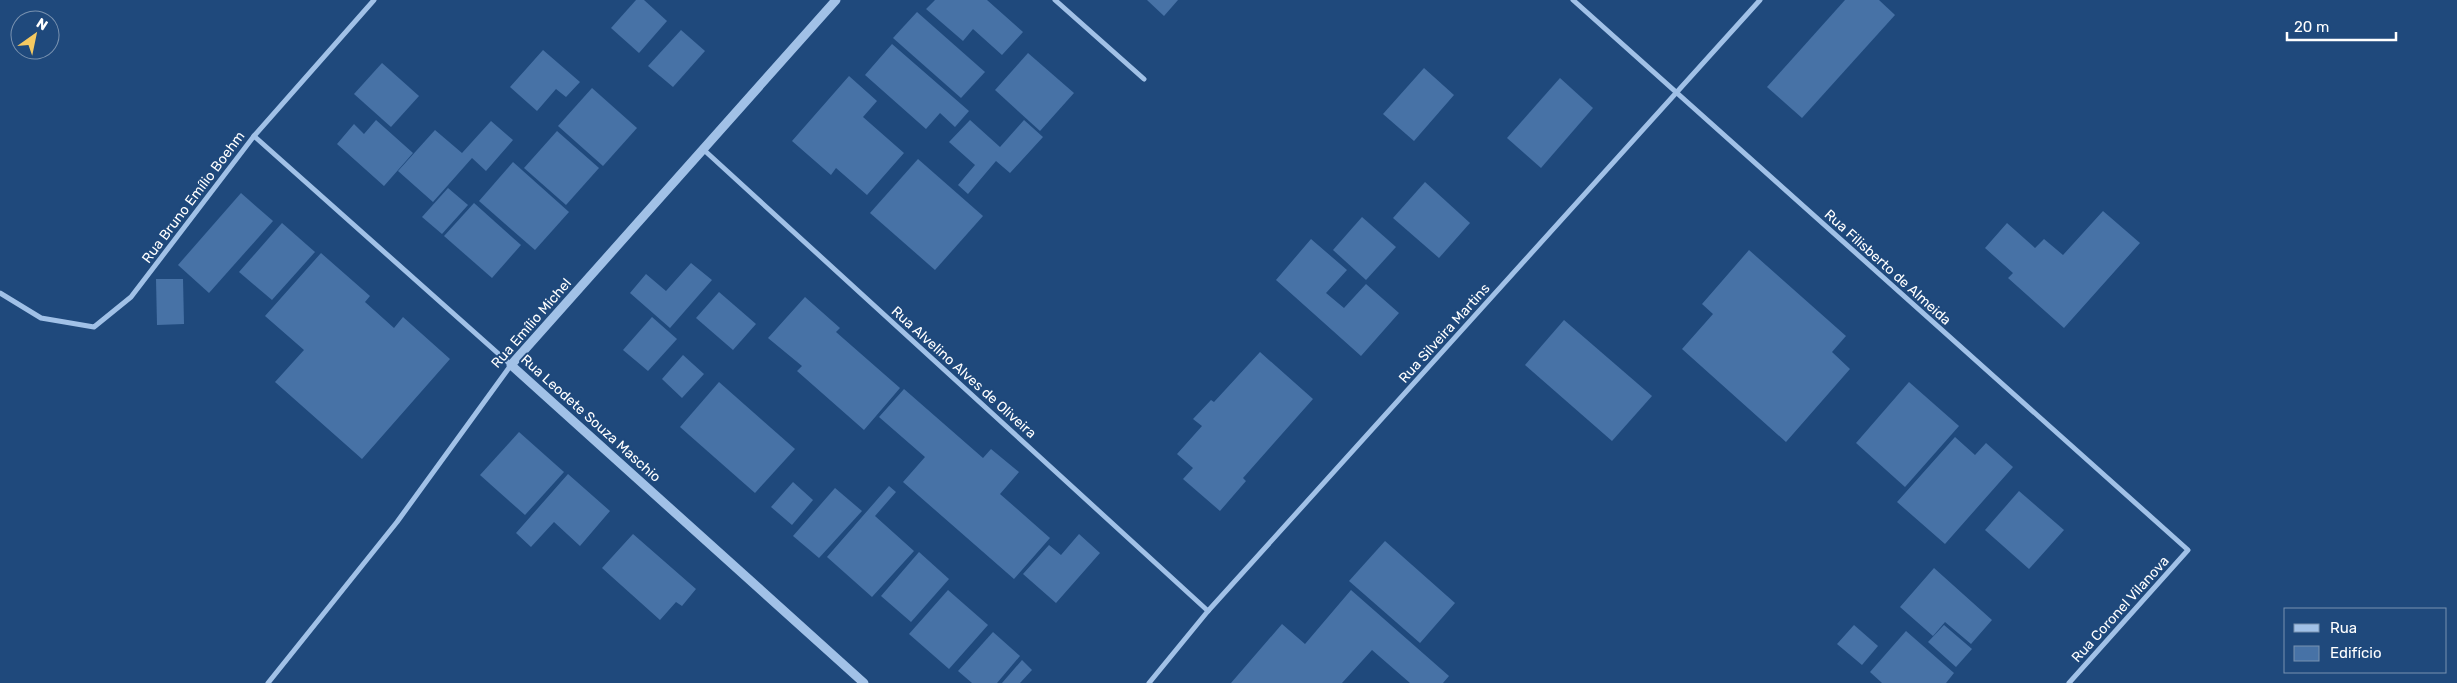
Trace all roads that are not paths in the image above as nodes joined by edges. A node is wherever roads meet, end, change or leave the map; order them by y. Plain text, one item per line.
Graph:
1 (374, 0) edge
2 (836, 0) edge
3 (1055, 0) edge
4 (1573, 0) edge
5 (1760, 0) edge
6 (1144, 79) dead end
7 (1676, 93) junction
8 (254, 136) junction
9 (704, 150) junction
10 (0, 293) edge
11 (511, 365) junction
12 (2188, 550) joint
13 (1208, 611) junction
14 (268, 683) edge
15 (864, 683) edge
16 (1148, 683) edge
17 (2069, 683) edge

1 - 8 street, Rua Bruno Emílio Boehm
2 - 9 street, Rua Emílio Michel
3 - 6 street
4 - 7 street, Rua Filisberto de Almeida
5 - 7 street, Rua Silveira Martins
7 - 12 street, Rua Filisberto de Almeida
7 - 13 street, Rua Silveira Martins
8 - 10 street, Rua Bruno Emílio Boehm
8 - 11 street, Rua Leodete Souza Maschio
9 - 11 street, Rua Emílio Michel
9 - 13 street, Rua Alvelino Alves de Oliveira
11 - 14 street, Rua Emílio Michel
11 - 15 street, Rua Leodete Souza Maschio
12 - 17 street, Rua Coronel Vilanova
13 - 16 street, Rua Silveira Martins

